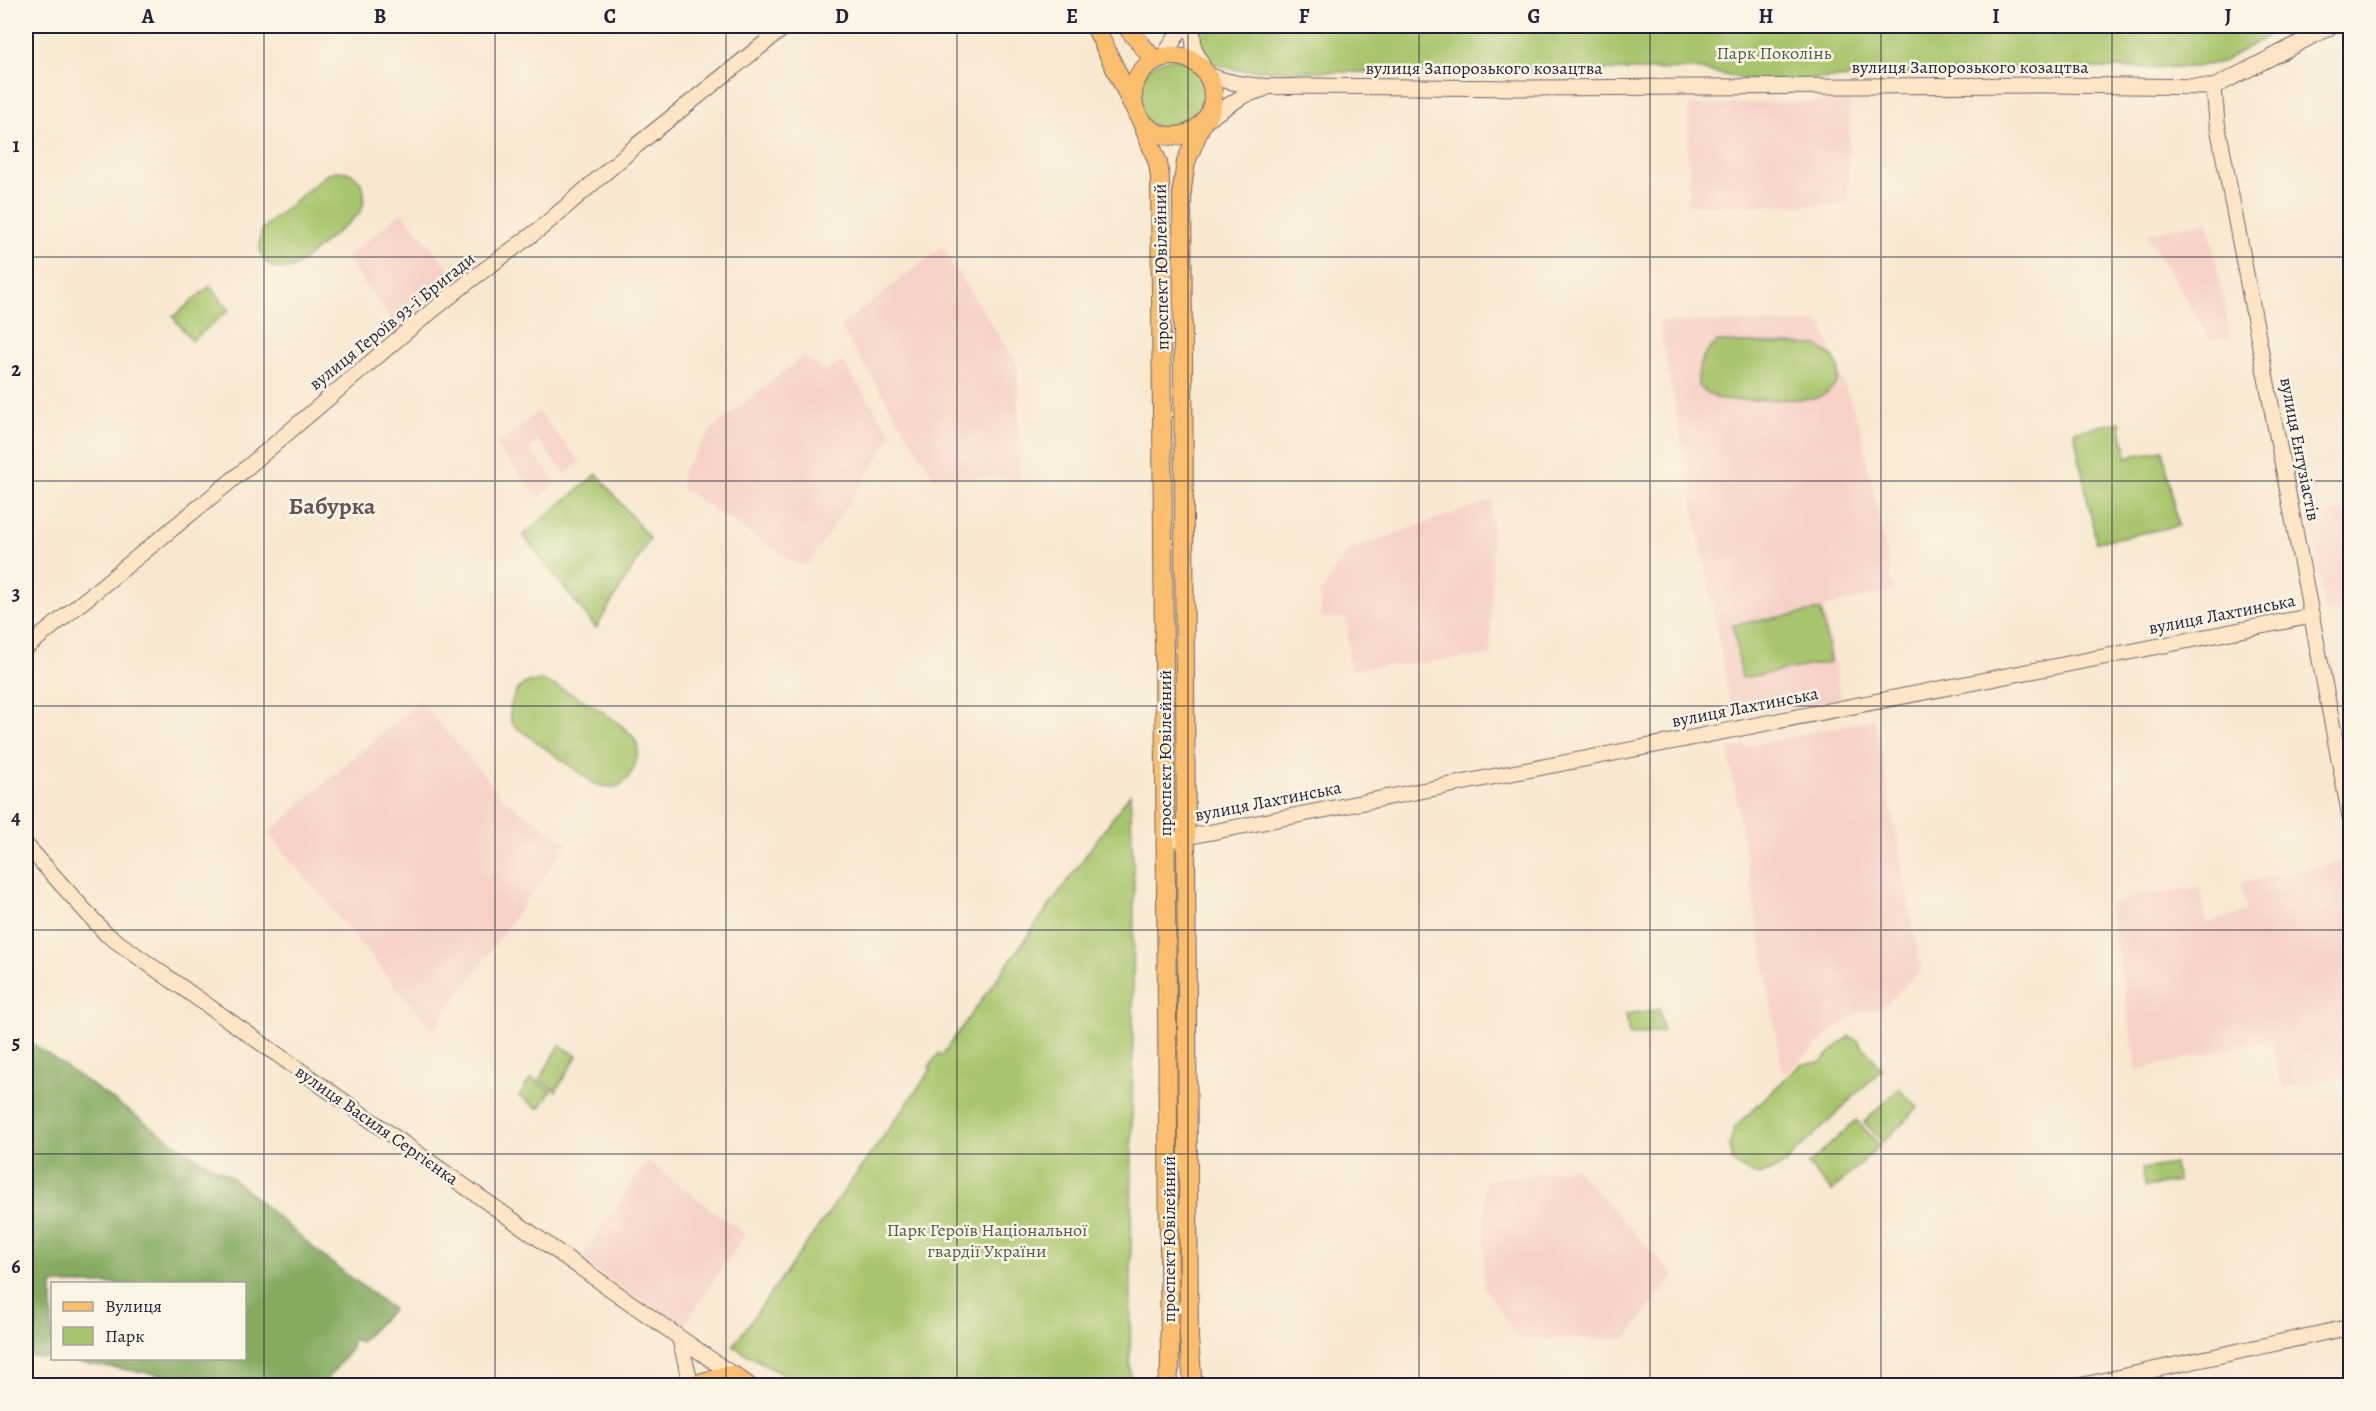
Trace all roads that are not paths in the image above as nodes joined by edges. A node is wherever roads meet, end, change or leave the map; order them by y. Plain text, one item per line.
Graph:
1 (786, 26) edge
2 (1095, 26) edge
3 (1126, 26) edge
4 (1184, 26) edge
5 (1192, 26) edge
6 (2332, 26) edge
7 (1158, 58) junction
8 (1207, 73) junction
9 (2214, 87) junction
10 (1268, 88) junction
11 (1138, 115) junction
12 (1204, 123) junction
13 (2312, 616) junction
14 (26, 648) edge
15 (2350, 817) edge
16 (1186, 837) junction
17 (1166, 841) junction
18 (26, 845) edge
19 (2350, 1328) edge
20 (680, 1340) junction
21 (740, 1380) edge
22 (690, 1385) edge
23 (1166, 1386) edge
24 (1193, 1386) edge
25 (2079, 1386) edge

1 - 14 street, вулиця Героїв 93-ї Бригади
2 - 11 main road, проспект Ювілейний
3 - 7 main road
4 - 7 street
5 - 8 street
6 - 9 street, вулиця Запорозького козацтва
7 - 8 main road
7 - 11 main road
8 - 10 street, вулиця Запорозького козацтва
8 - 12 main road
9 - 10 street, вулиця Запорозького козацтва
9 - 13 street, вулиця Ентузіастів
10 - 12 street, вулиця Запорозького козацтва
11 - 12 main road
11 - 17 main road, проспект Ювілейний
12 - 16 main road, проспект Ювілейний
13 - 15 street, вулиця Ентузіастів
13 - 16 street, вулиця Лахтинська
16 - 17 street, вулиця Лахтинська
16 - 24 main road, проспект Ювілейний
17 - 23 main road, проспект Ювілейний
18 - 20 street, вулиця Василя Сергієнка
19 - 25 street
20 - 21 street, вулиця Василя Сергієнка
20 - 22 street
21 - 22 main road

